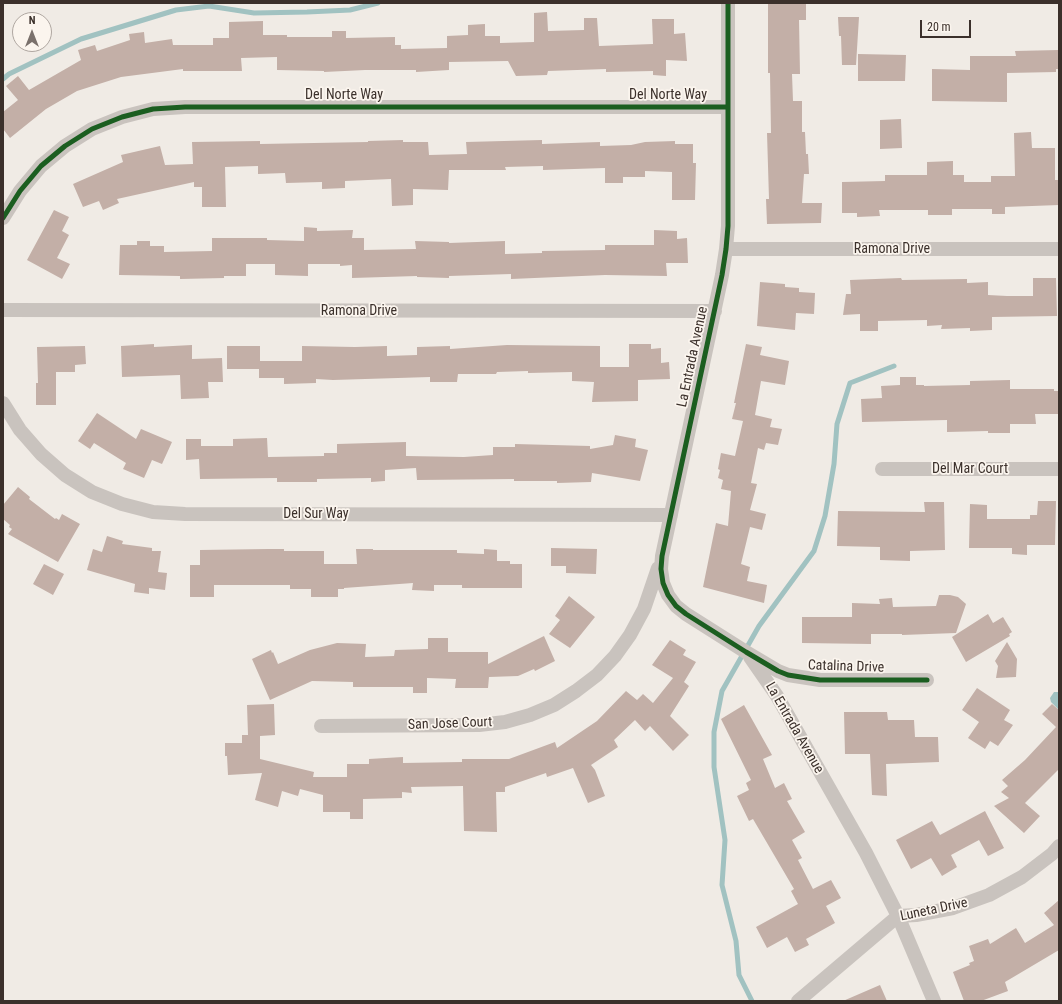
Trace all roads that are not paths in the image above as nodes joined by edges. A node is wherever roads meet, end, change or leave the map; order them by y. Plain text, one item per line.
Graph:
1 (728, 3) edge
2 (728, 107) junction
3 (3, 218) edge
4 (726, 248) junction
5 (1059, 249) edge
6 (3, 310) edge
7 (715, 311) junction
8 (3, 403) edge
9 (882, 469) dead end
10 (1059, 469) edge
11 (671, 515) junction
12 (662, 556) junction
13 (746, 652) junction
14 (927, 680) dead end
15 (321, 726) dead end
16 (1059, 846) edge
17 (898, 916) junction
18 (798, 1001) edge
19 (934, 1001) edge

1 - 2 street, La Entrada Avenue
2 - 3 street, Del Norte Way
2 - 4 street, La Entrada Avenue
4 - 5 street, Ramona Drive
4 - 7 street, La Entrada Avenue
6 - 7 street, Ramona Drive
7 - 11 street, La Entrada Avenue
8 - 11 street, Del Sur Way
9 - 10 street, Del Mar Court
11 - 12 street, La Entrada Avenue
12 - 13 street, La Entrada Avenue
12 - 15 street, San Jose Court
13 - 14 street, Catalina Drive
13 - 17 street, La Entrada Avenue
16 - 17 street, Luneta Drive
17 - 18 street, Luneta Drive
17 - 19 street, La Entrada Avenue

